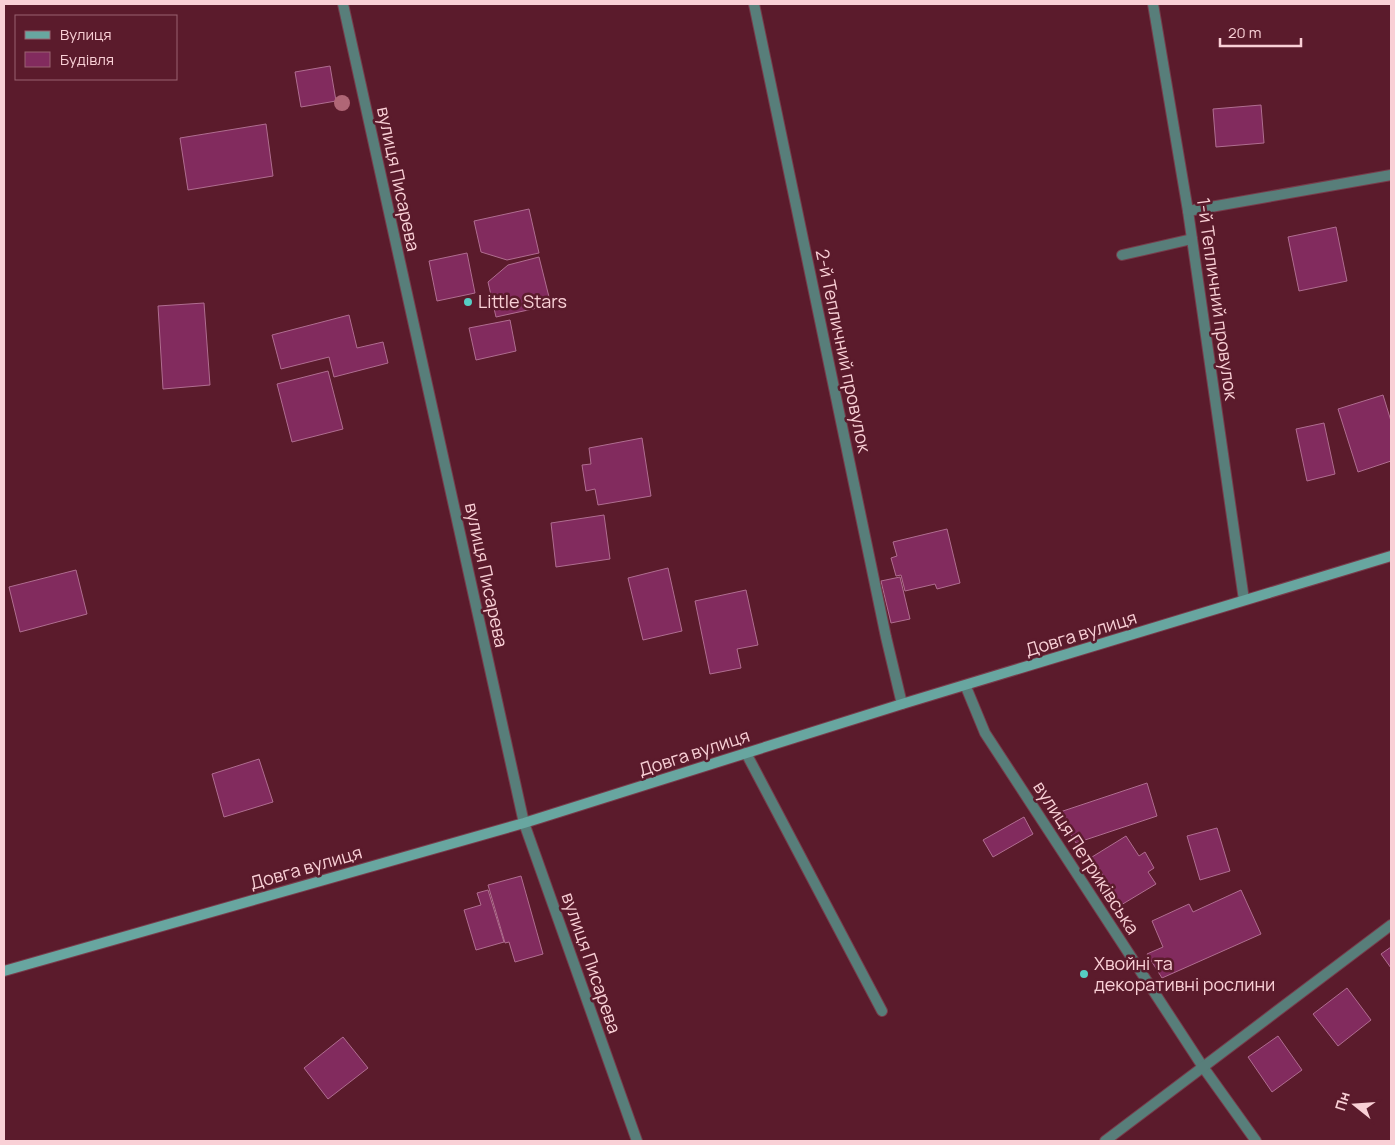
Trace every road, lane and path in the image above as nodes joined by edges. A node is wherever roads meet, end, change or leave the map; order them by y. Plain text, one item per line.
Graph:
1 (343, 4) edge
2 (754, 4) edge
3 (1153, 4) edge
4 (1391, 175) edge
5 (1188, 211) junction
6 (1192, 239) junction
7 (1122, 255) dead end
8 (1390, 558) edge
9 (1244, 600) junction
10 (966, 686) junction
11 (902, 704) junction
12 (746, 753) junction
13 (524, 823) junction
14 (1391, 925) edge
15 (4, 971) edge
16 (882, 1011) dead end
17 (1203, 1067) junction
18 (637, 1141) edge
19 (1105, 1141) edge
20 (1256, 1141) edge

1 - 13 street, вулиця Писарева
2 - 11 street, 2-й Тепличний провулок
3 - 5 street, 1-й Тепличний провулок
4 - 5 street
5 - 6 street, 1-й Тепличний провулок
6 - 7 street
6 - 9 street, 1-й Тепличний провулок
8 - 9 street, Довга вулиця
9 - 10 street, Довга вулиця
10 - 11 street, Довга вулиця
10 - 17 street, вулиця Петриківська
11 - 12 street, Довга вулиця
12 - 13 street, Довга вулиця
12 - 16 street
13 - 15 street, Довга вулиця
13 - 18 street, вулиця Писарева
14 - 17 street
17 - 19 street
17 - 20 street, вулиця Петриківська

